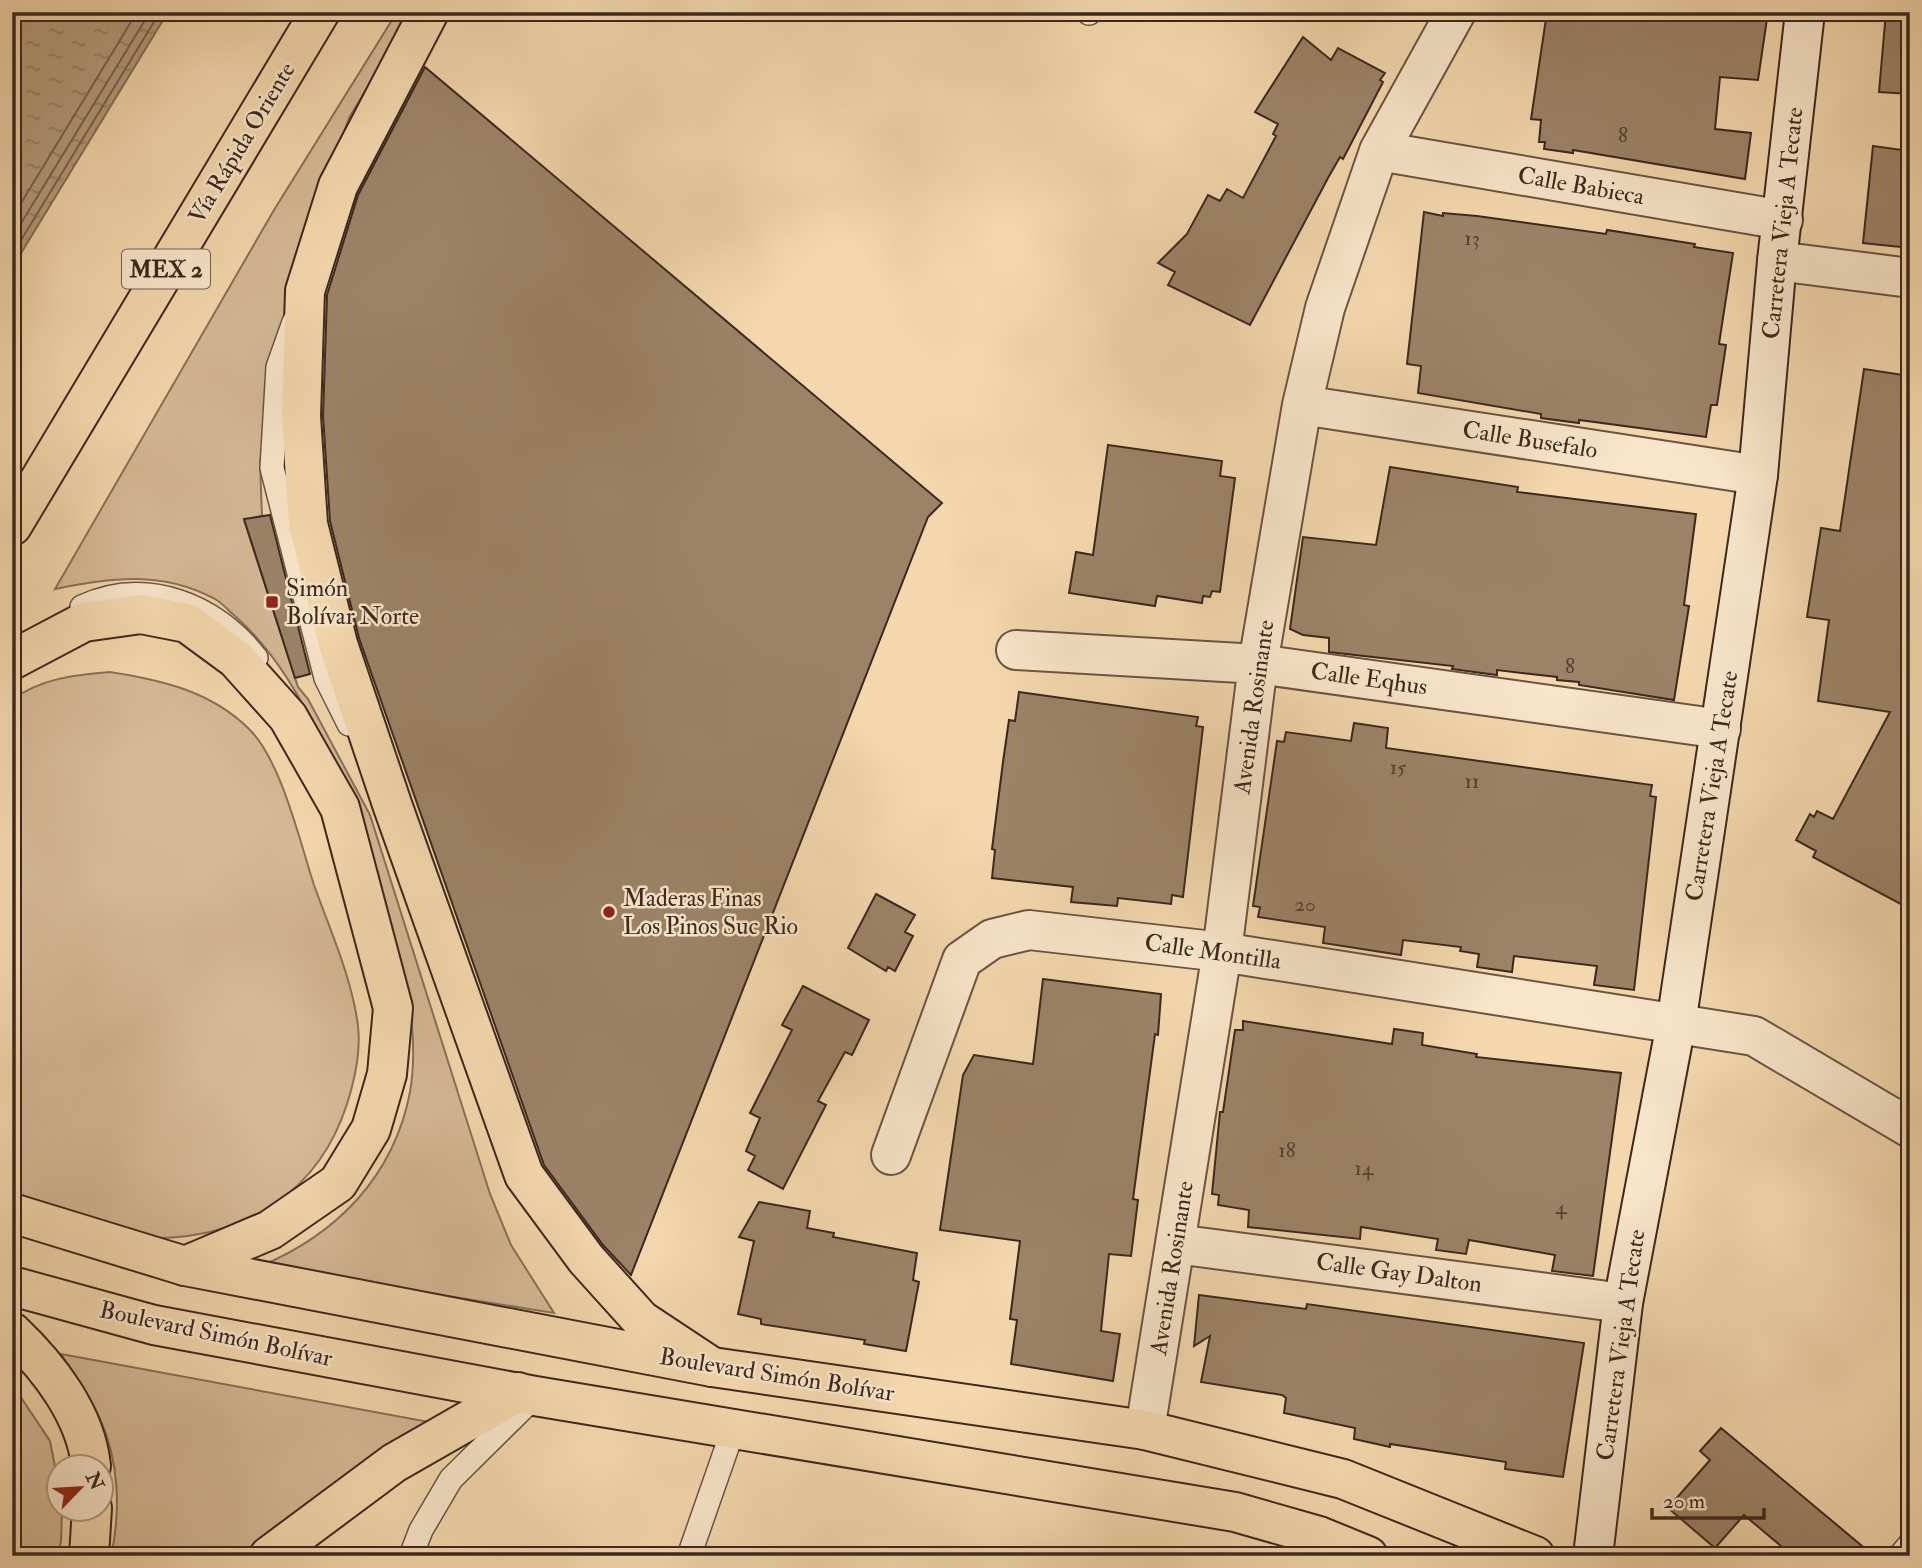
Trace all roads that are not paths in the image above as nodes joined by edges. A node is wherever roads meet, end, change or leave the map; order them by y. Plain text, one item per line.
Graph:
1 (320, 12) edge
2 (429, 12) edge
3 (1457, 12) edge
4 (1805, 12) edge
5 (1379, 151) junction
6 (1783, 220) junction
7 (1777, 261) junction
8 (1910, 278) edge
9 (1302, 405) junction
10 (1758, 475) junction
11 (12, 526) edge
12 (1016, 650) dead end
13 (16, 657) edge
14 (1258, 664) junction
15 (1721, 729) junction
16 (1222, 951) junction
17 (1676, 1024) junction
18 (1910, 1128) edge
19 (891, 1155) dead end
20 (12, 1213) edge
21 (1176, 1244) junction
22 (185, 1266) junction
23 (12, 1286) edge
24 (1623, 1303) junction
25 (12, 1332) edge
26 (712, 1367) junction
27 (526, 1394) junction
28 (733, 1430) junction
29 (1145, 1430) junction
30 (90, 1452) edge
31 (91, 1522) edge
32 (1910, 1544) edge
33 (89, 1556) edge
34 (269, 1556) edge
35 (411, 1556) edge
36 (689, 1556) edge
37 (1368, 1556) edge
38 (1535, 1556) edge
39 (1593, 1556) edge
40 (1900, 1556) edge

1 - 11 main road, Vía Rápida Oriente / MEX 2
2 - 26 main road
3 - 5 street, Avenida Rosinante
4 - 6 street, Carretera Vieja A Tecate
5 - 6 street, Calle Babieca
5 - 9 street, Avenida Rosinante
6 - 7 street, Carretera Vieja A Tecate
7 - 8 street
7 - 10 street, Carretera Vieja A Tecate
9 - 10 street, Calle Busefalo
9 - 14 street, Avenida Rosinante
10 - 15 street, Carretera Vieja A Tecate
12 - 14 street, Calle Eqhus
13 - 22 main road
14 - 15 street, Calle Eqhus
14 - 16 street, Avenida Rosinante
15 - 17 street, Carretera Vieja A Tecate
16 - 17 street, Calle Montilla
16 - 19 street, Calle Montilla
16 - 21 street, Avenida Rosinante
17 - 18 street, Calle Montilla
17 - 24 street, Carretera Vieja A Tecate
20 - 22 main road, Boulevard Simón Bolívar
21 - 24 street, Calle Gay Dalton
21 - 29 street, Avenida Rosinante
22 - 26 main road, Boulevard Simón Bolívar
23 - 27 main road, Boulevard Simón Bolívar
24 - 39 street, Carretera Vieja A Tecate
25 - 30 main road
26 - 29 main road, Boulevard Simón Bolívar
27 - 28 main road, Boulevard Simón Bolívar
27 - 34 main road
27 - 35 lane
28 - 36 lane
28 - 37 main road, Boulevard Simón Bolívar
29 - 38 main road, Boulevard Simón Bolívar
31 - 33 main road
32 - 40 lane

